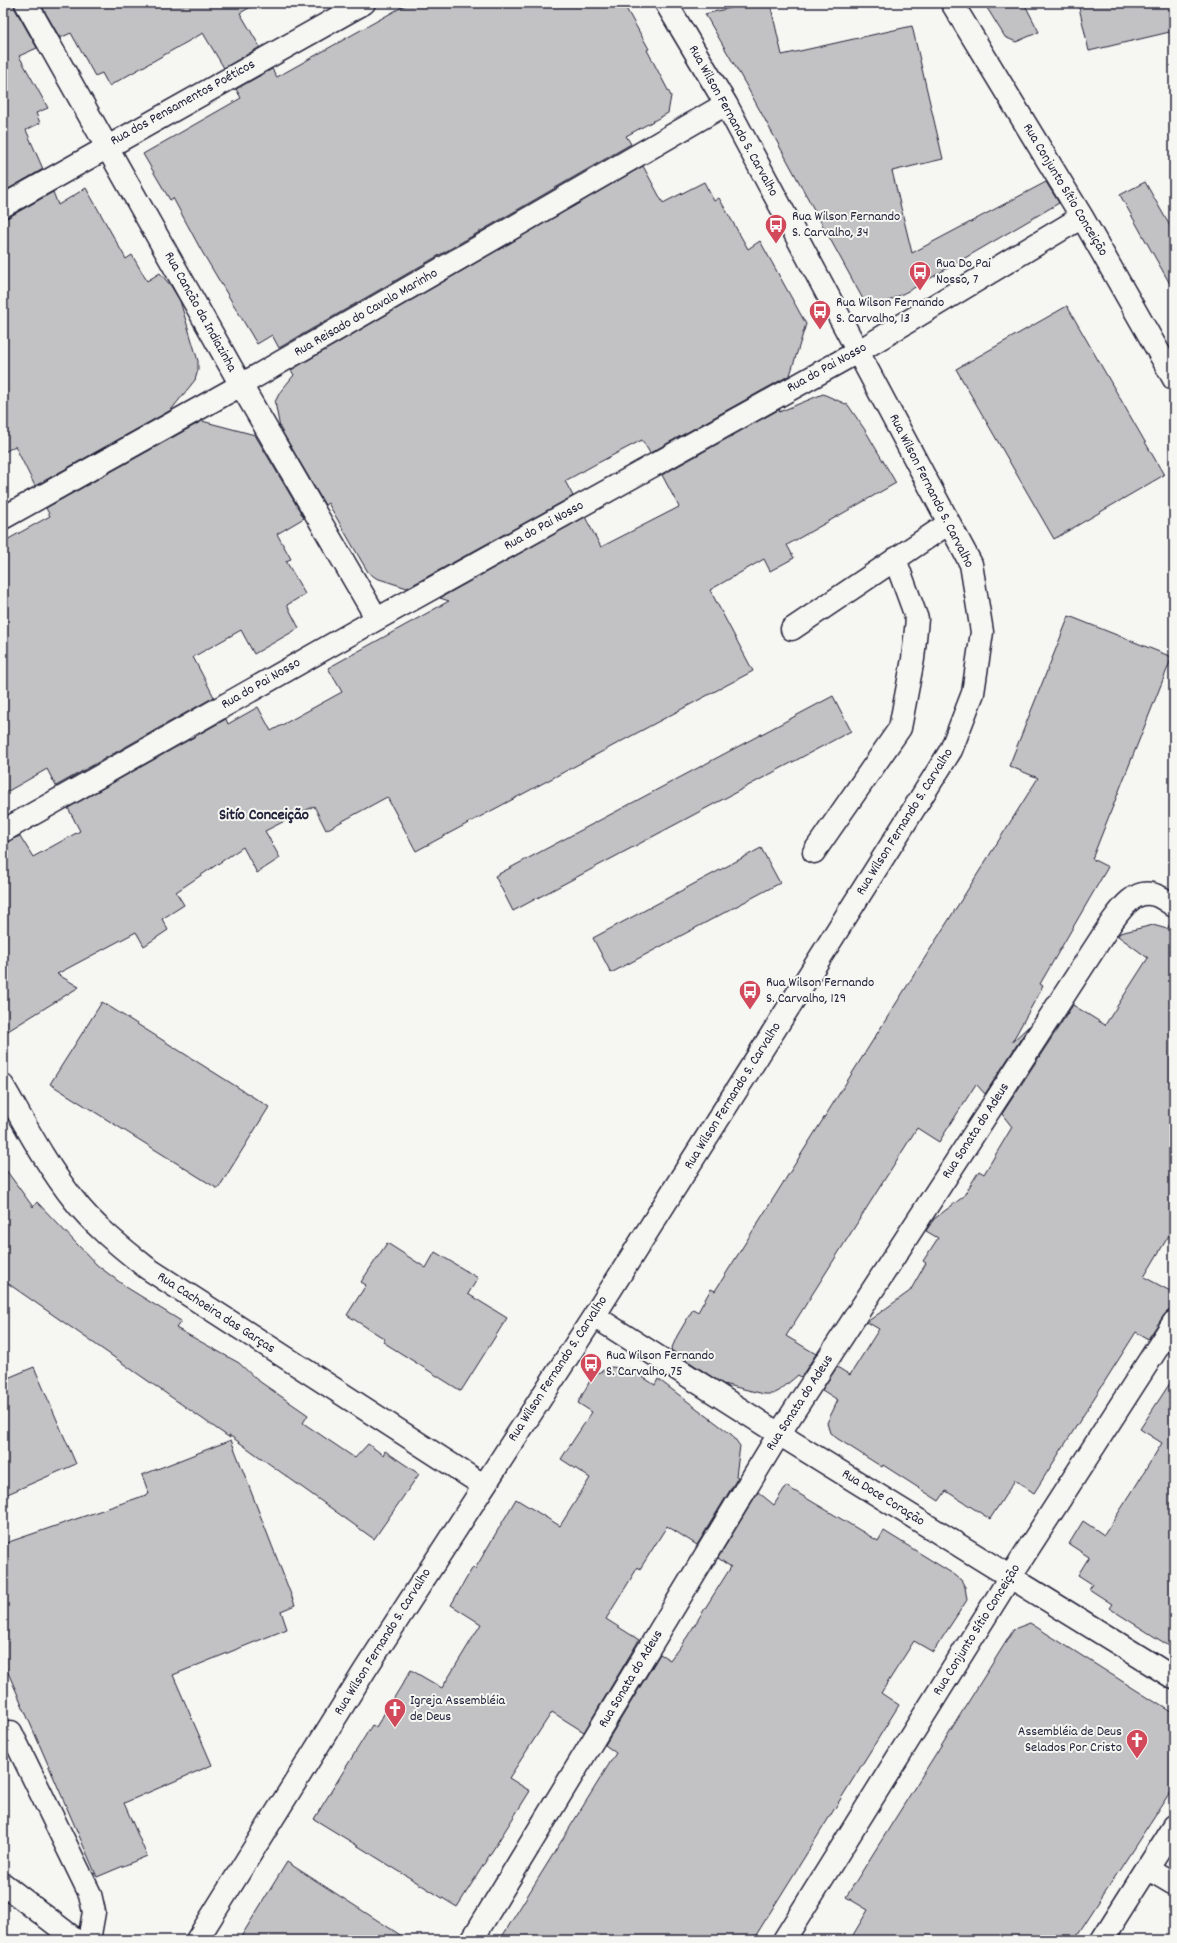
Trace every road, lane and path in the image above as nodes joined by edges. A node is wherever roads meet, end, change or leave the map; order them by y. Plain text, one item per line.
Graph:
1 (26, 3) edge
2 (364, 3) edge
3 (666, 3) edge
4 (952, 3) edge
5 (726, 104) junction
6 (107, 146) junction
7 (3, 206) edge
8 (1082, 217) junction
9 (859, 351) junction
10 (1174, 379) edge
11 (241, 385) junction
12 (3, 518) edge
13 (949, 523) junction
14 (895, 559) junction
15 (377, 619) junction
16 (792, 629) dead end
17 (3, 831) edge
18 (814, 852) dead end
19 (1165, 900) edge
20 (3, 1086) edge
21 (594, 1316) junction
22 (1174, 1322) edge
23 (780, 1434) junction
24 (483, 1485) junction
25 (1010, 1577) junction
26 (1174, 1678) edge
27 (11, 1732) dead end
28 (1174, 1826) edge
29 (1147, 1868) junction
30 (3, 1884) edge
31 (1174, 1884) edge
32 (76, 1940) edge
33 (89, 1940) edge
34 (196, 1940) edge
35 (472, 1940) edge
36 (784, 1940) edge
37 (1102, 1940) edge

1 - 6 street, Rua Cancão da Indiazinha
2 - 6 street, Rua dos Pensamentos Poéticos
3 - 5 street, Rua Wilson Fernando S. Carvalho
4 - 8 street, Rua Conjunto Sítio Conceição
5 - 9 street, Rua Wilson Fernando S. Carvalho
5 - 11 street, Rua Reisado do Cavalo Marinho
6 - 7 street, Rua dos Pensamentos Poéticos
6 - 11 street, Rua Cancão da Indiazinha
8 - 9 street, Rua do Pai Nosso
8 - 10 street, Rua Conjunto Sítio Conceição
9 - 13 street, Rua Wilson Fernando S. Carvalho
9 - 15 street, Rua do Pai Nosso
11 - 12 street, Rua Reisado do Cavalo Marinho
11 - 15 street, Rua Cancão da Indiazinha
13 - 14 street
13 - 21 street, Rua Wilson Fernando S. Carvalho
14 - 16 street
14 - 18 street
15 - 17 street, Rua do Pai Nosso
19 - 23 street, Rua Sonata do Adeus
20 - 24 street, Rua Cachoeira das Garças
21 - 23 street, Rua Doce Coração
21 - 24 street, Rua Wilson Fernando S. Carvalho
22 - 25 street, Rua Conjunto Sítio Conceição
23 - 25 street, Rua Doce Coração
23 - 35 street, Rua Sonata do Adeus
24 - 34 street, Rua Wilson Fernando S. Carvalho
25 - 26 street, Rua Doce Coração
25 - 36 street, Rua Conjunto Sítio Conceição
27 - 33 street
28 - 29 street
29 - 31 street
29 - 37 street
30 - 32 street

